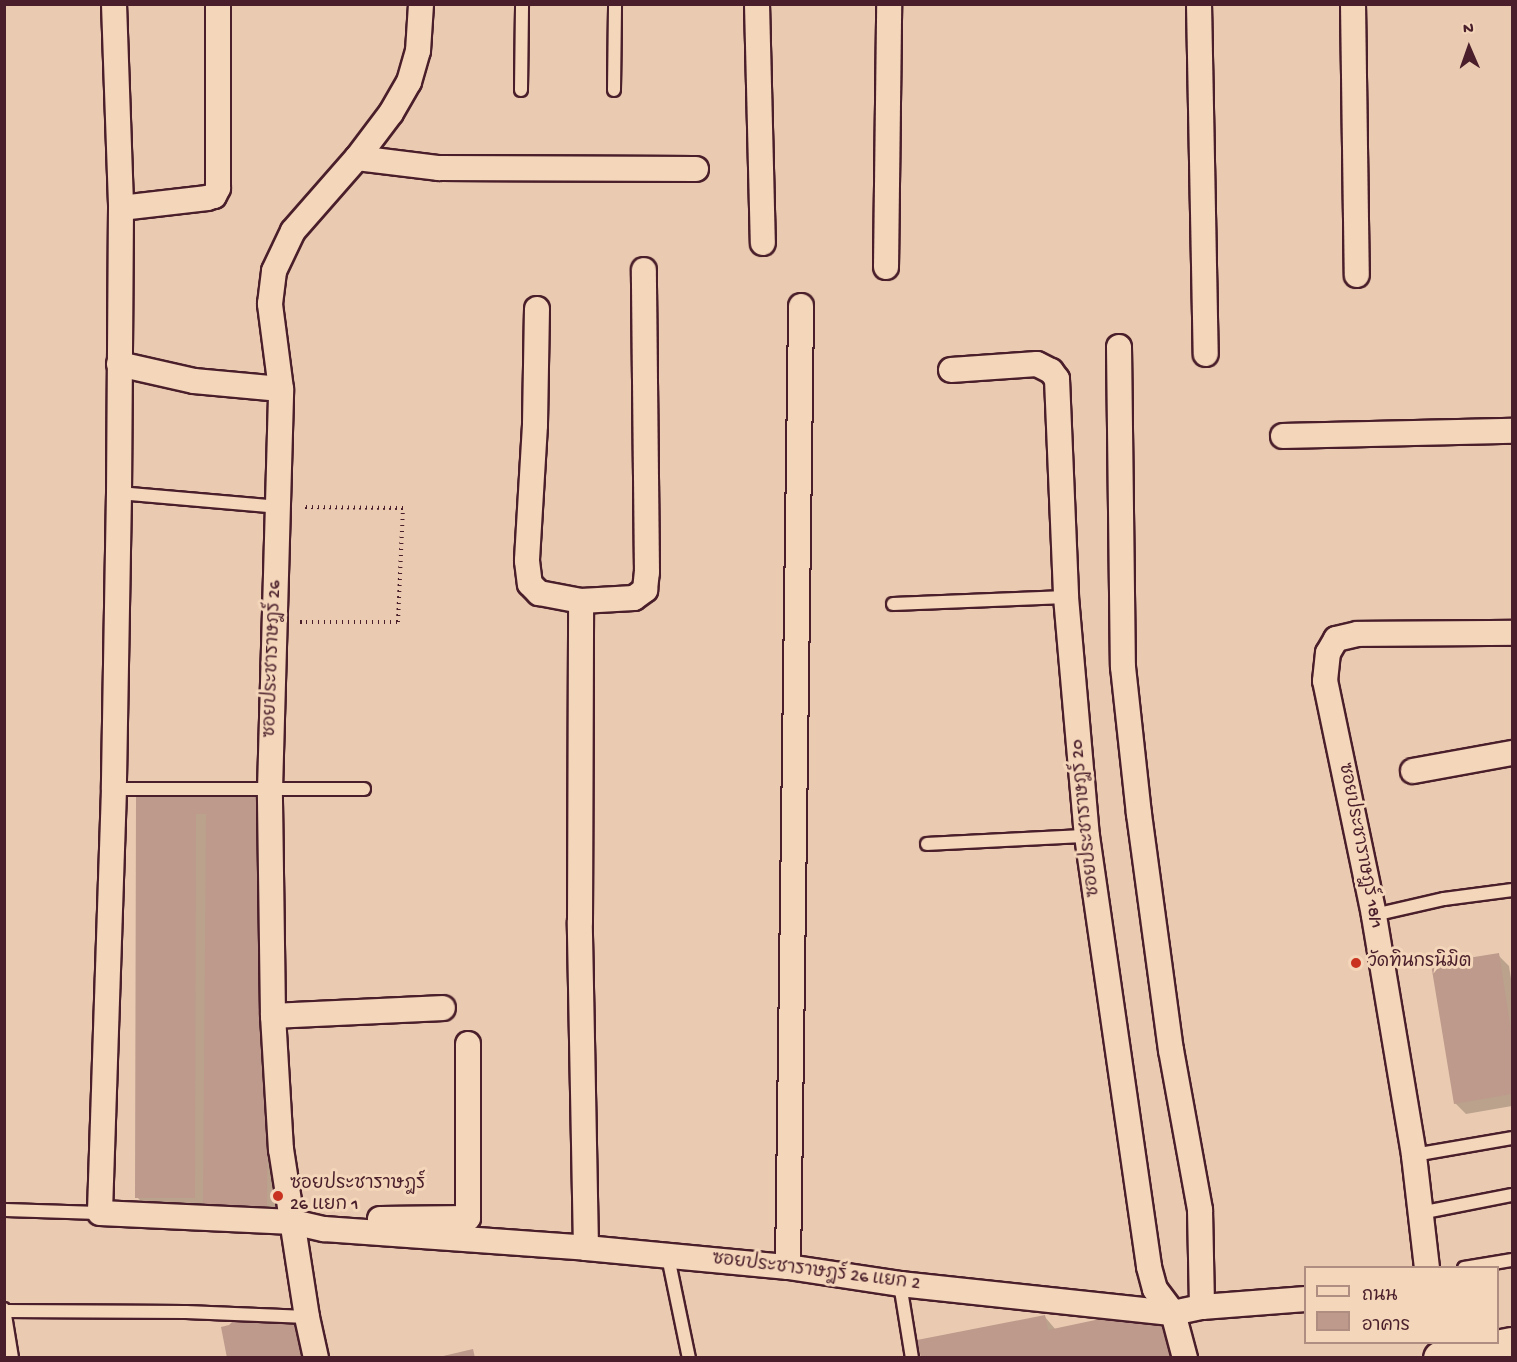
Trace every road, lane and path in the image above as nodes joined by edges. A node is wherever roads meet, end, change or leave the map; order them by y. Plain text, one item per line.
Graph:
1 (114, 4) edge
2 (219, 4) edge
3 (421, 4) edge
4 (522, 4) edge
5 (615, 4) edge
6 (758, 4) edge
7 (889, 4) edge
8 (1199, 4) edge
9 (1353, 4) edge
10 (521, 90) dead end
11 (614, 90) dead end
12 (357, 158) junction
13 (696, 169) dead end
14 (121, 208) junction
15 (763, 243) dead end
16 (886, 267) dead end
17 (644, 270) dead end
18 (1357, 276) dead end
19 (801, 306) dead end
20 (537, 309) dead end
21 (1119, 347) dead end
22 (1206, 354) dead end
23 (119, 364) junction
24 (951, 370) dead end
25 (282, 389) junction
26 (1512, 431) edge
27 (1283, 436) dead end
28 (119, 493) junction
29 (279, 507) junction
30 (1066, 597) junction
31 (581, 601) junction
32 (893, 604) dead end
33 (276, 621) junction
34 (1512, 633) edge
35 (1512, 753) edge
36 (1413, 771) dead end
37 (114, 789) junction
38 (364, 789) dead end
39 (270, 790) junction
40 (1086, 836) junction
41 (927, 844) dead end
42 (1512, 890) edge
43 (1374, 915) junction
44 (443, 1008) dead end
45 (273, 1016) junction
46 (468, 1044) dead end
47 (1512, 1138) edge
48 (1414, 1155) junction
49 (1512, 1195) edge
50 (4, 1210) edge
51 (100, 1213) junction
52 (1420, 1213) junction
53 (372, 1219) dead end
54 (292, 1222) junction
55 (425, 1227) junction
56 (586, 1248) junction
57 (668, 1257) junction
58 (1512, 1260) edge
59 (1427, 1266) edge
60 (1476, 1266) edge
61 (788, 1267) junction
62 (900, 1284) junction
63 (1304, 1299) edge
64 (1202, 1307) junction
65 (5, 1310) edge
66 (1173, 1313) junction
67 (307, 1317) junction
68 (1512, 1344) edge
69 (1441, 1357) edge
70 (12, 1358) edge
71 (316, 1358) edge
72 (689, 1358) edge
73 (912, 1358) edge
74 (1185, 1358) edge

1 - 14 street
2 - 14 street
3 - 12 street, ซอยประชาราษฎร์ 26
4 - 10 lane
5 - 11 lane
6 - 15 street
7 - 16 street
8 - 22 street
9 - 18 street
12 - 13 street
12 - 25 street, ซอยประชาราษฎร์ 26
14 - 23 street
17 - 31 street
19 - 61 street
20 - 31 street
21 - 64 street
23 - 25 street
23 - 28 street
24 - 30 street, ซอยประชาราษฎร์ 20
25 - 29 street, ซอยประชาราษฎร์ 26
26 - 27 street
28 - 29 lane
28 - 37 street
29 - 33 street, ซอยประชาราษฎร์ 26
29 - 33 path
30 - 32 lane
30 - 40 street, ซอยประชาราษฎร์ 20
31 - 56 street
33 - 39 street, ซอยประชาราษฎร์ 26
34 - 43 street, ซอยประชาราษฎร์ 18/1
35 - 36 street
37 - 39 lane
37 - 51 street
38 - 39 lane
39 - 45 street, ซอยประชาราษฎร์ 26
40 - 41 lane
40 - 66 street, ซอยประชาราษฎร์ 20
42 - 43 lane
43 - 48 street, ซอยประชาราษฎร์ 18/1
44 - 45 street
45 - 54 street, ซอยประชาราษฎร์ 26
46 - 55 street
47 - 48 lane
48 - 52 street, ซอยประชาราษฎร์ 18/1
49 - 52 lane
50 - 51 lane
51 - 54 street
52 - 59 street, ซอยประชาราษฎร์ 18/1
53 - 55 street
54 - 55 street, ซอยประชาราษฎร์ 26 แยก 2
54 - 67 street, ซอยประชาราษฎร์ 26
55 - 56 street, ซอยประชาราษฎร์ 26 แยก 2
56 - 57 street, ซอยประชาราษฎร์ 26 แยก 2
57 - 61 street, ซอยประชาราษฎร์ 26 แยก 2
57 - 72 lane
58 - 60 lane
61 - 62 street, ซอยประชาราษฎร์ 26 แยก 2
62 - 66 street, ซอยประชาราษฎร์ 26 แยก 2
62 - 73 lane
63 - 64 street, ซอยประชาราษฎร์ 26 แยก 2
64 - 66 street, ซอยประชาราษฎร์ 26 แยก 2
65 - 67 lane
65 - 70 lane
66 - 74 street, ซอยประชาราษฎร์ 20
67 - 71 street, ซอยประชาราษฎร์ 26
68 - 69 main road

